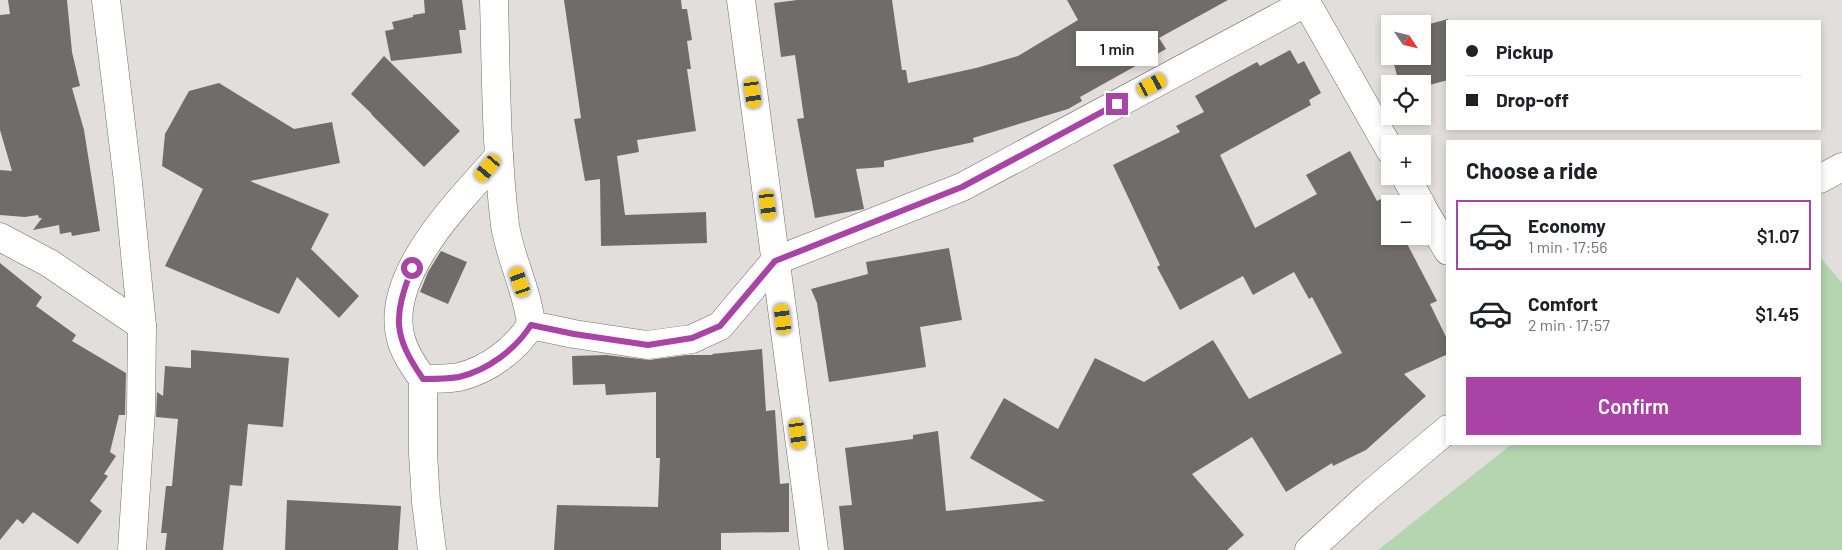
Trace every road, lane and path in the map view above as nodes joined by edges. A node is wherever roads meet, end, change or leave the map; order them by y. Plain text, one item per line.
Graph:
1 (106, 0) edge
2 (494, 0) edge
3 (741, 0) edge
4 (1306, 1) edge
5 (1382, 135) edge
6 (499, 156) junction
7 (1842, 167) edge
8 (1821, 178) edge
9 (1431, 222) edge
10 (0, 237) edge
11 (1446, 248) edge
12 (775, 261) junction
13 (531, 325) junction
14 (142, 326) junction
15 (423, 379) junction
16 (1446, 431) edge
17 (132, 550) edge
18 (432, 550) edge
19 (814, 550) edge
20 (1309, 550) edge

1 - 14 street
2 - 6 street
3 - 12 street
4 - 5 street
4 - 12 street
6 - 13 street
6 - 15 street
7 - 8 street
9 - 11 street
10 - 14 street
12 - 13 street
12 - 19 street
13 - 15 street
14 - 17 street
15 - 18 street
16 - 20 street

